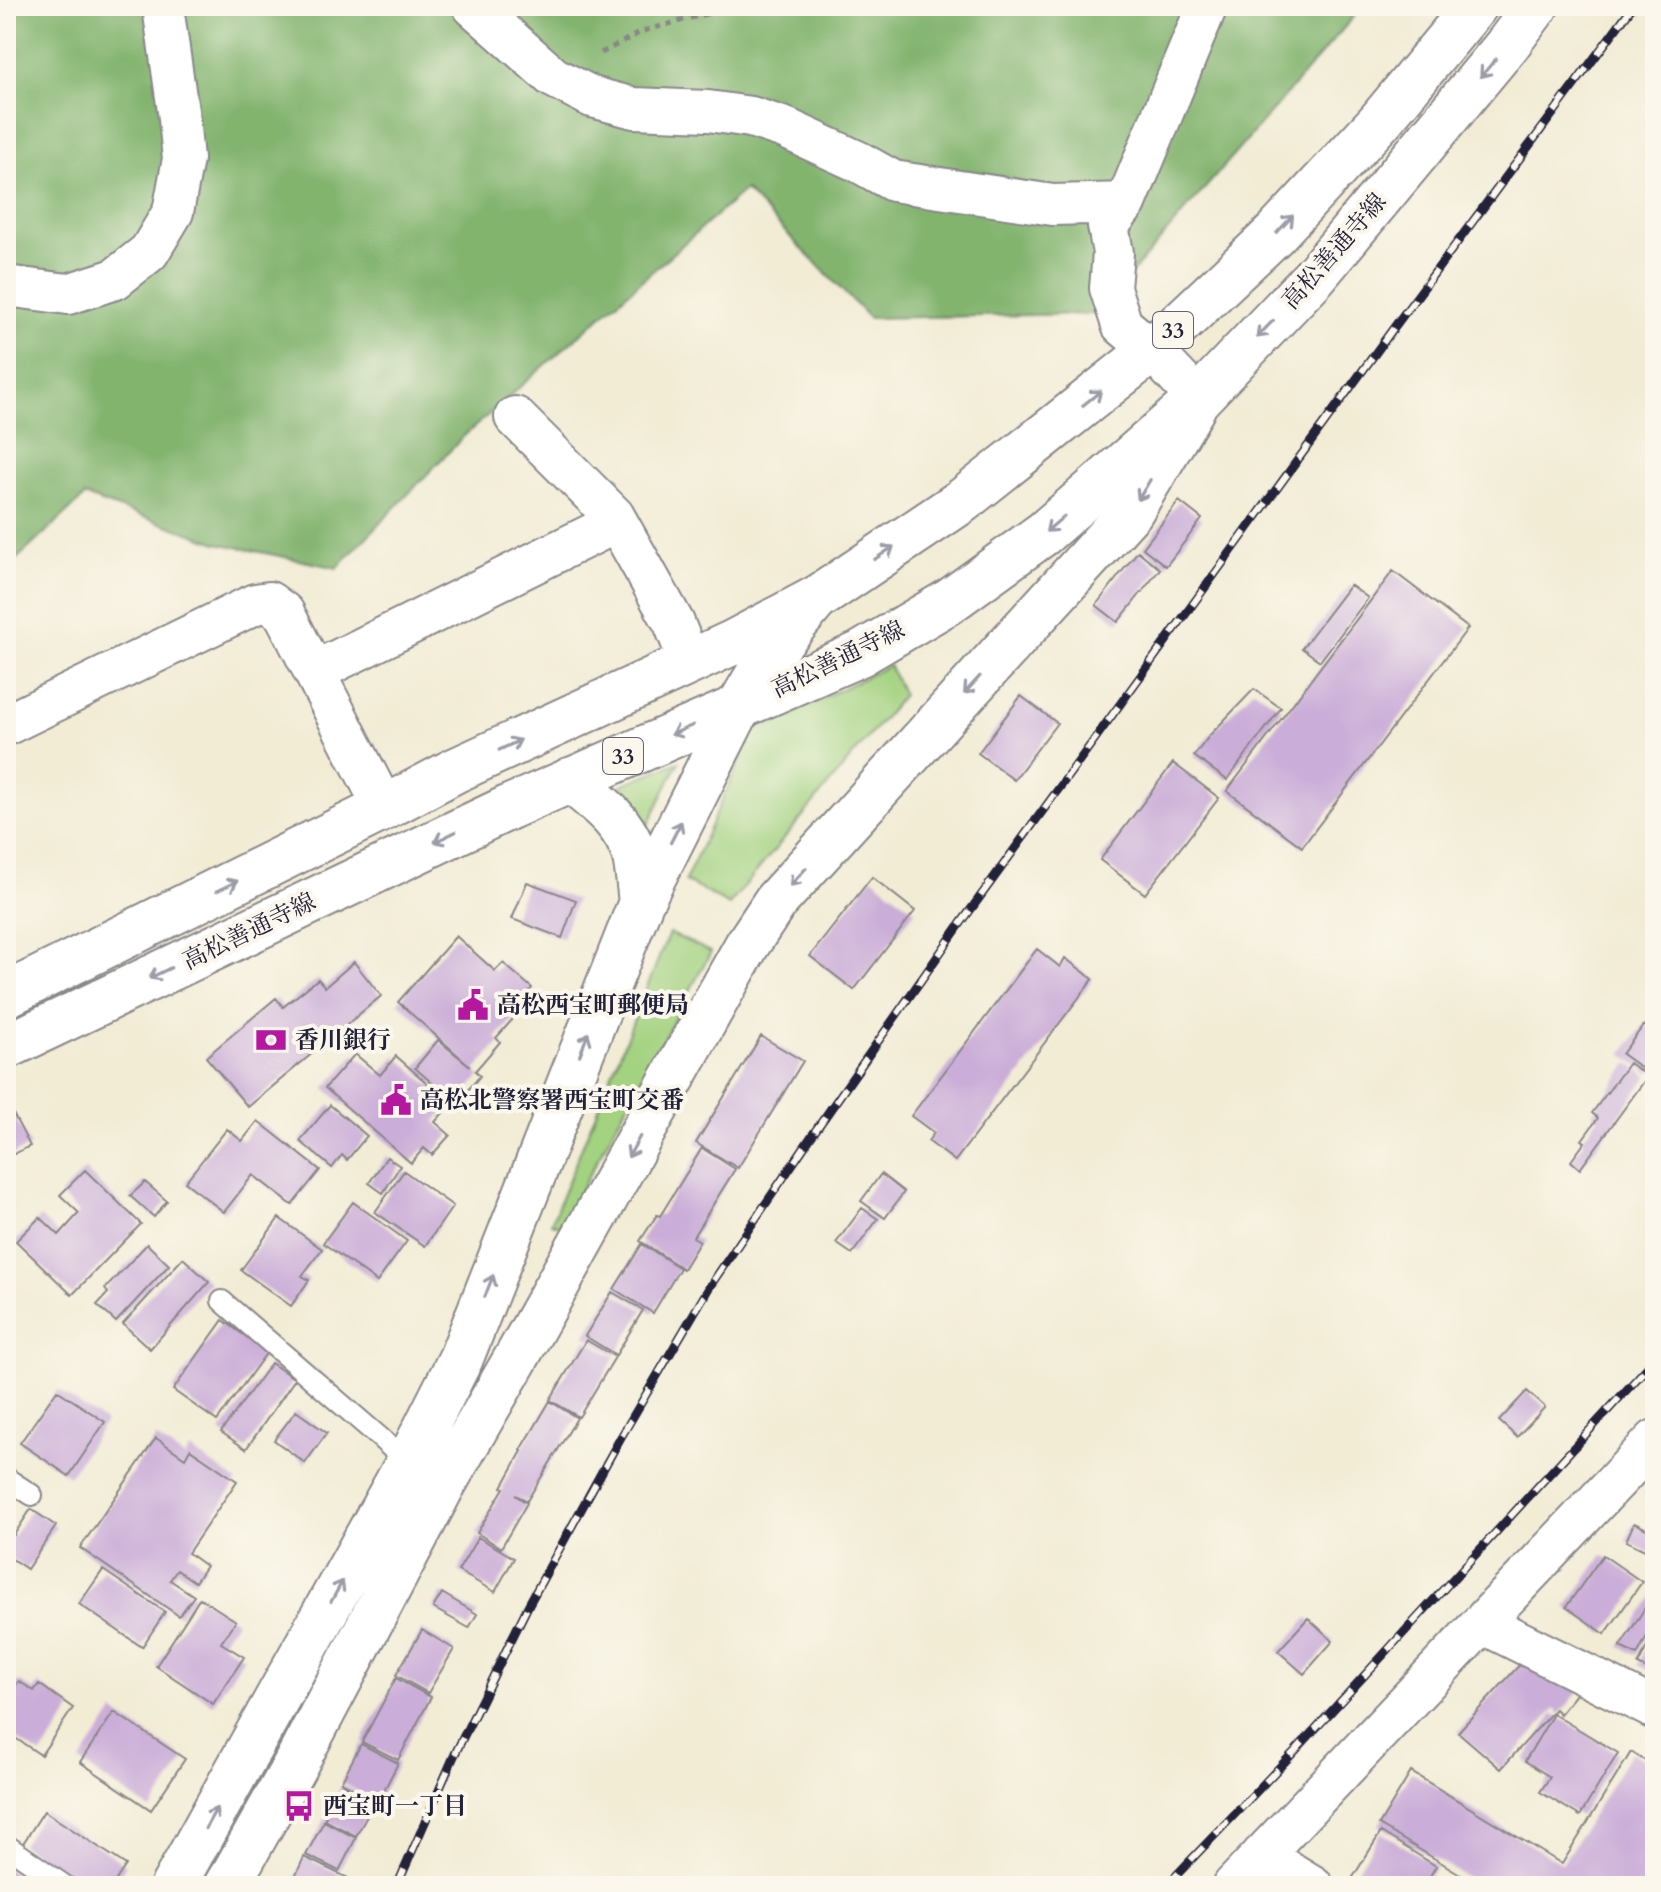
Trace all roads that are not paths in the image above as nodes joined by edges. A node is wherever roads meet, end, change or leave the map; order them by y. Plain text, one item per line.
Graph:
1 (164, 6) edge
2 (473, 6) edge
3 (1207, 6) edge
4 (1475, 6) edge
5 (1536, 6) edge
6 (1126, 203) junction
7 (6, 286) edge
8 (1152, 350) junction
9 (1198, 399) junction
10 (515, 417) dead end
11 (617, 522) junction
12 (819, 597) junction
13 (690, 663) junction
14 (314, 672) junction
15 (740, 705) junction
16 (6, 725) edge
17 (570, 780) junction
18 (384, 808) junction
19 (641, 902) junction
20 (6, 995) edge
21 (6, 1047) edge
22 (222, 1301) dead end
23 (1655, 1440) edge
24 (408, 1463) junction
25 (6, 1478) edge
26 (32, 1495) dead end
27 (1482, 1623) junction
28 (1655, 1709) edge
29 (6, 1845) edge
30 (1262, 1855) junction
31 (65, 1886) edge
32 (173, 1886) edge
33 (227, 1886) edge
34 (1233, 1886) edge
35 (1313, 1886) edge

1 - 7 street
2 - 6 street
3 - 6 street
8 -> 4 main road, 高松善通寺線 / 33
5 -> 9 main road, 高松善通寺線 / 33
6 - 8 street
8 - 9 street
12 -> 8 main road, 高松善通寺線 / 33
9 -> 15 main road, 高松善通寺線 / 33
9 -> 33 main road
10 - 11 street
11 - 13 street
11 - 14 street
12 - 13 main road, 高松善通寺線 / 33
12 - 15 main road
18 -> 13 main road, 高松善通寺線 / 33
14 - 16 street
14 - 18 street
15 -> 17 main road, 高松善通寺線 / 33
19 -> 15 main road
17 - 19 main road
17 -> 21 main road, 高松善通寺線 / 33
20 -> 18 main road, 高松善通寺線 / 33
24 -> 19 main road
22 - 24 lane
23 - 27 street
32 -> 24 main road
25 - 26 lane
27 - 28 street
27 - 30 street
29 - 31 lane
30 - 34 street
30 - 35 street

